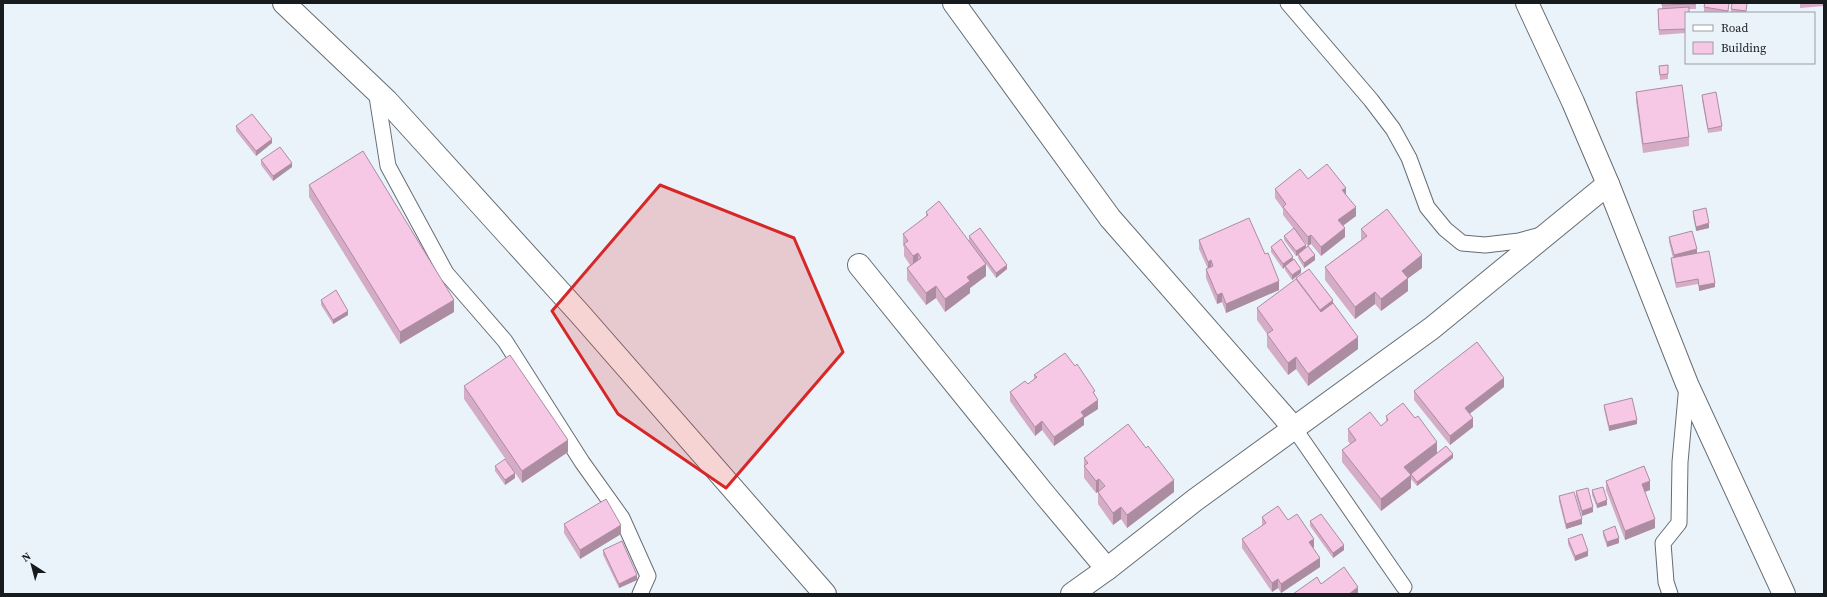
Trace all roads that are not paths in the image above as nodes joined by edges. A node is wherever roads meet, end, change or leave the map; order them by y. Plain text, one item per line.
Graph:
1 (284, 3) edge
2 (954, 3) edge
3 (1288, 3) edge
4 (1527, 3) edge
5 (376, 90) junction
6 (1608, 184) junction
7 (1548, 233) junction
8 (859, 265) dead end
9 (1687, 384) junction
10 (1294, 428) junction
11 (1107, 569) junction
12 (1404, 587) dead end
13 (640, 594) edge
14 (826, 594) edge
15 (1072, 594) edge
16 (1670, 594) edge
17 (1784, 594) edge

1 - 5 street
2 - 10 street
3 - 7 lane
4 - 6 street
5 - 13 lane
5 - 14 street
6 - 7 street
6 - 9 street
7 - 10 street
8 - 11 street
9 - 16 lane
9 - 17 street
10 - 11 street
10 - 12 lane
11 - 15 street

